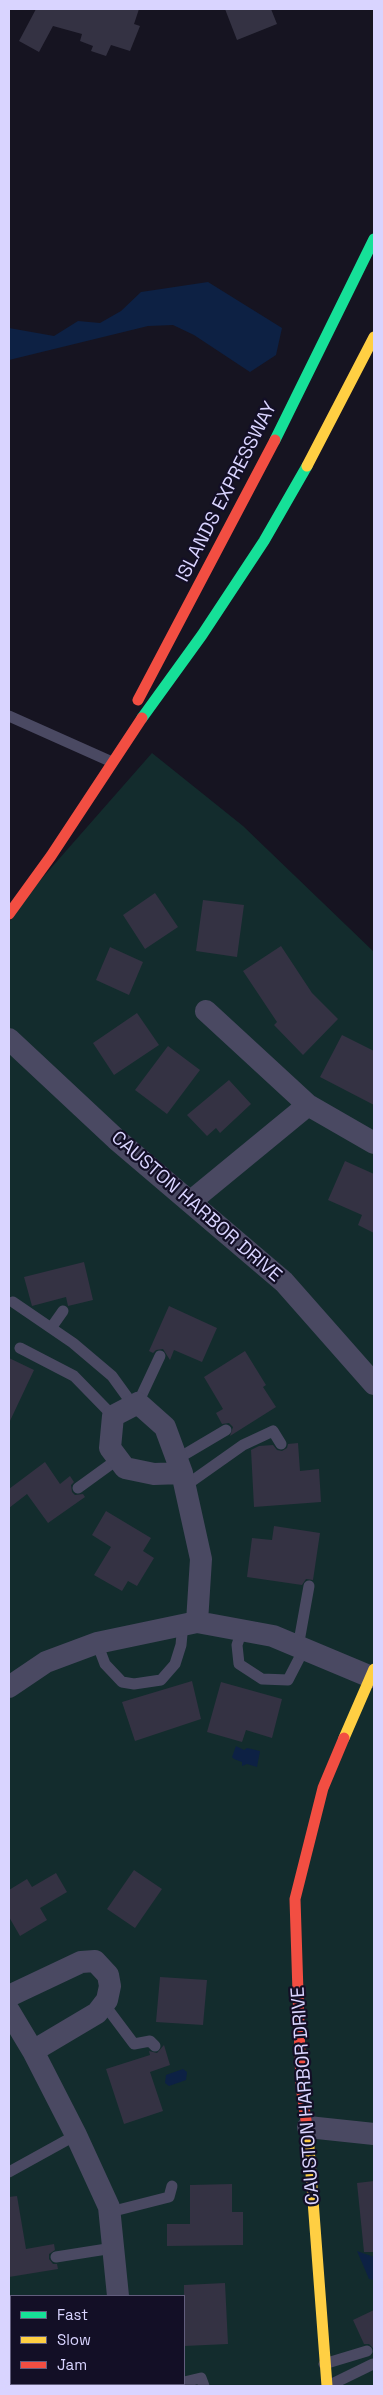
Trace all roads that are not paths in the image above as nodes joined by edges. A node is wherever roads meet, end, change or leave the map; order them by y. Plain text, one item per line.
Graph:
1 (374, 239) edge
2 (374, 337) edge
3 (9, 716) edge
4 (112, 762) junction
5 (9, 914) edge
6 (206, 1011) dead end
7 (9, 1039) edge
8 (308, 1105) junction
9 (374, 1143) edge
10 (190, 1202) junction
11 (12, 1302) dead end
12 (63, 1311) dead end
13 (51, 1328) junction
14 (20, 1348) dead end
15 (160, 1356) dead end
16 (374, 1384) edge
17 (135, 1404) junction
18 (113, 1416) junction
19 (226, 1430) dead end
20 (281, 1444) dead end
21 (118, 1459) junction
22 (181, 1472) junction
23 (78, 1488) dead end
24 (309, 1586) dead end
25 (190, 1622) junction
26 (242, 1630) junction
27 (97, 1643) junction
28 (301, 1648) junction
29 (373, 1673) edge
30 (9, 1687) edge
31 (9, 1996) edge
32 (104, 2004) junction
33 (9, 2011) edge
34 (155, 2046) dead end
35 (33, 2051) junction
36 (308, 2127) junction
37 (374, 2134) edge
38 (76, 2135) junction
39 (9, 2172) edge
40 (172, 2186) dead end
41 (110, 2212) junction
42 (113, 2248) junction
43 (56, 2257) dead end
44 (118, 2295) edge
45 (367, 2351) dead end
46 (324, 2364) junction
47 (373, 2364) edge
48 (185, 2382) edge
49 (204, 2386) edge
50 (328, 2386) edge

1 - 4 main road, ISLANDS EXPRESSWAY
2 - 4 main road, ISLANDS EXPRESSWAY
3 - 4 lane
4 - 5 main road, ISLANDS EXPRESSWAY
6 - 8 street
7 - 10 street, CAUSTON HARBOR DRIVE
8 - 9 street
8 - 10 street
10 - 16 street, CAUSTON HARBOR DRIVE
11 - 13 lane
12 - 13 lane
13 - 17 lane
14 - 18 lane
15 - 17 lane
17 - 18 street
17 - 22 street
18 - 21 street
19 - 22 lane
20 - 22 lane
21 - 22 street
21 - 23 lane
22 - 25 street
24 - 28 lane
25 - 26 street
25 - 27 street
25 - 27 lane
26 - 28 street
26 - 28 lane
27 - 30 street
28 - 29 street
29 - 36 main road, CAUSTON HARBOR DRIVE
31 - 32 street
32 - 34 lane
32 - 35 street
33 - 35 street
35 - 38 street
36 - 37 street
36 - 46 main road, CAUSTON HARBOR DRIVE
38 - 39 lane
38 - 41 street
40 - 41 lane
41 - 42 street
42 - 43 lane
42 - 44 street
45 - 46 lane
46 - 50 main road, CAUSTON HARBOR DRIVE
47 - 50 lane
48 - 49 lane

